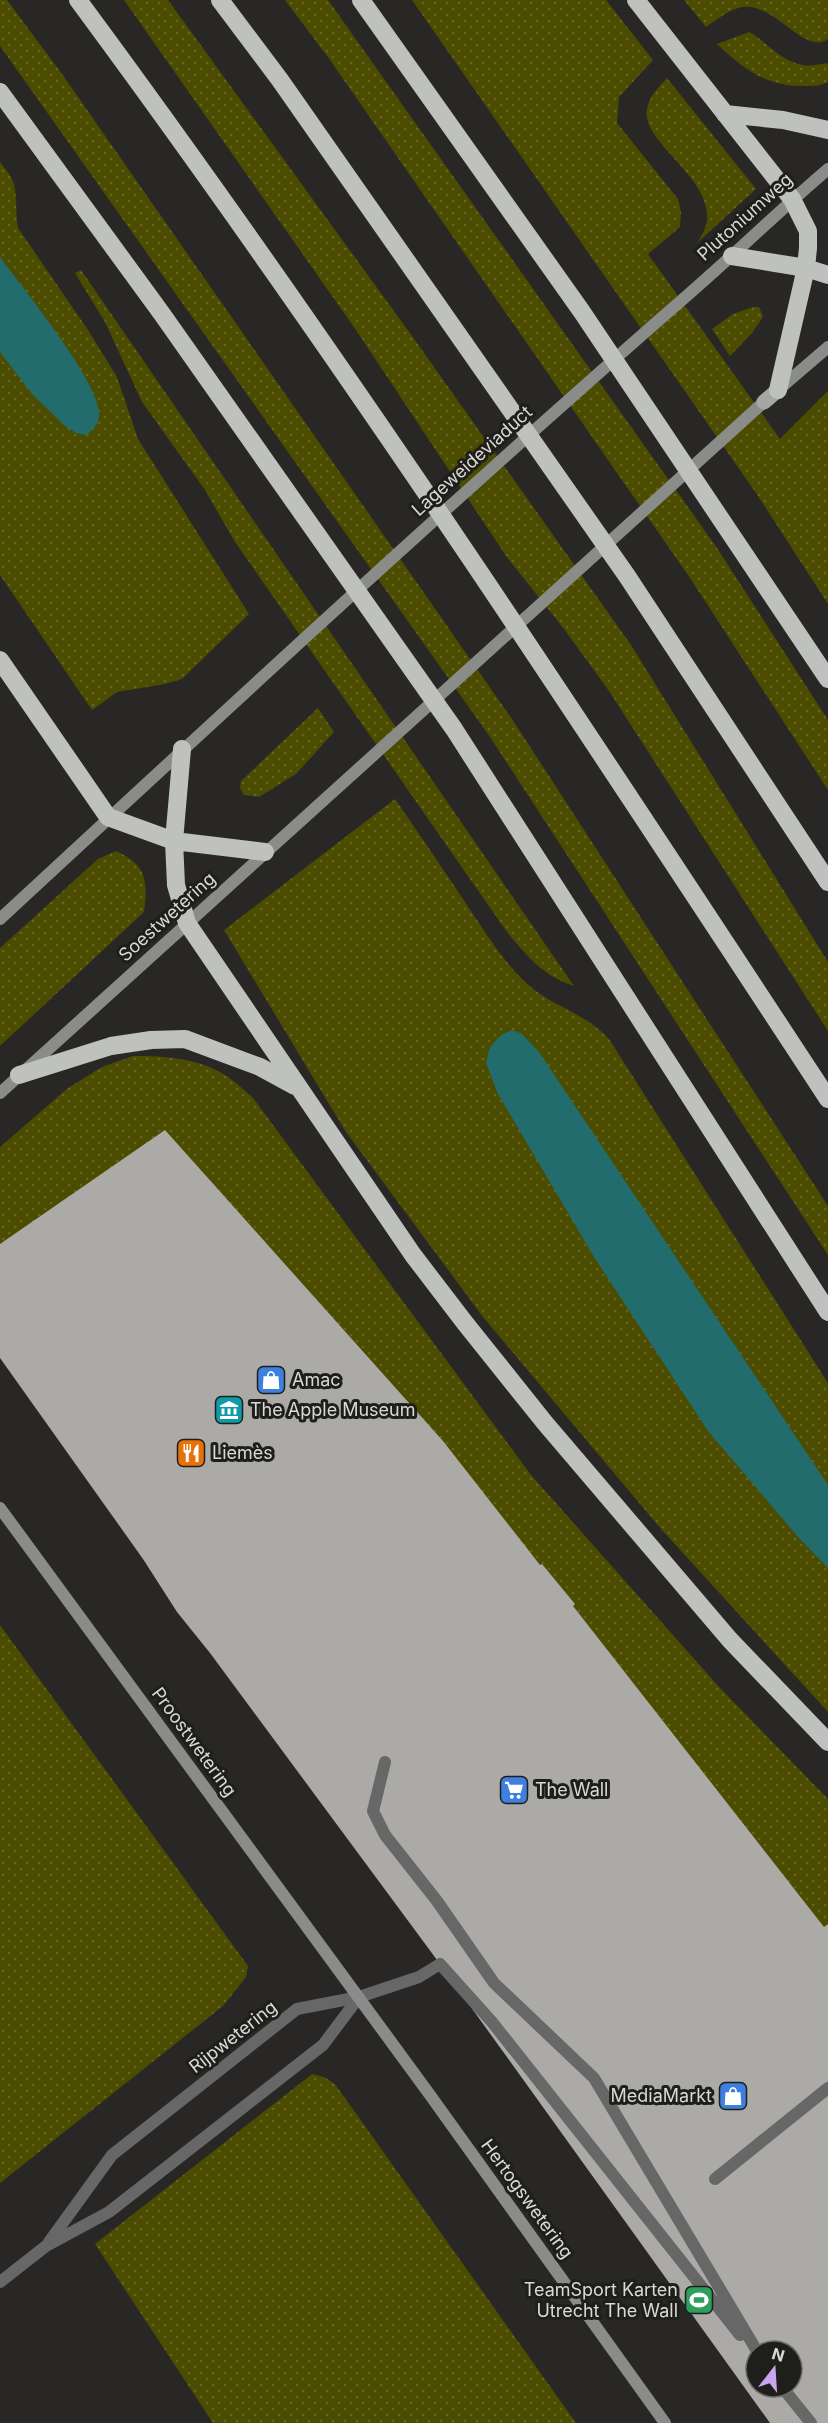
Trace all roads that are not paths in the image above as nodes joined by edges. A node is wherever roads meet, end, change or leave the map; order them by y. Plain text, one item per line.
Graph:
1 (78, 0) edge
2 (220, 0) edge
3 (361, 0) edge
4 (636, 0) edge
5 (0, 92) edge
6 (725, 114) junction
7 (828, 130) edge
8 (828, 169) edge
9 (792, 199) junction
10 (732, 256) junction
11 (806, 268) junction
12 (828, 275) edge
13 (689, 294) joint
14 (828, 347) edge
15 (778, 390) junction
16 (764, 402) joint
17 (0, 660) edge
18 (828, 679) edge
19 (182, 750) junction
20 (108, 817) junction
21 (174, 841) junction
22 (265, 852) junction
23 (828, 882) edge
24 (0, 919) edge
25 (187, 923) junction
26 (19, 1075) junction
27 (297, 1087) junction
28 (0, 1093) edge
29 (828, 1099) edge
30 (828, 1312) edge
31 (0, 1508) edge
32 (828, 1742) edge
33 (385, 1762) dead end
34 (359, 1997) junction
35 (828, 2088) edge
36 (715, 2179) dead end
37 (46, 2246) junction
38 (0, 2282) edge
39 (745, 2339) edge
40 (748, 2339) edge
41 (788, 2399) edge
42 (790, 2399) edge
43 (665, 2423) edge
44 (803, 2423) edge
45 (811, 2423) edge

1 - 29 highway
2 - 23 highway
3 - 18 highway
4 - 6 highway
5 - 30 highway
6 - 7 highway
6 - 9 highway
8 - 9 main road, Plutoniumweg
9 - 10 main road, Plutoniumweg
9 - 11 highway
10 - 11 highway
10 - 13 main road, Plutoniumweg
11 - 12 highway
11 - 15 highway
13 - 19 main road, Lageweideviaduct
14 - 15 main road
15 - 16 main road
16 - 22 main road, Soestwetering
17 - 20 highway
19 - 20 main road
19 - 21 highway
20 - 21 highway
20 - 24 main road
21 - 22 highway
21 - 25 highway
22 - 25 main road, Soestwetering
25 - 26 main road, Soestwetering
25 - 27 highway
26 - 27 highway
26 - 28 main road, Soestwetering
27 - 32 highway
31 - 34 main road, Proostwetering
33 - 40 street
34 - 37 street, Rijpwetering
34 - 37 street, Rijpwetering
34 - 39 street
34 - 43 main road, Hertogswetering
35 - 36 street
37 - 38 street, Rijpwetering
41 - 44 street
42 - 45 street

